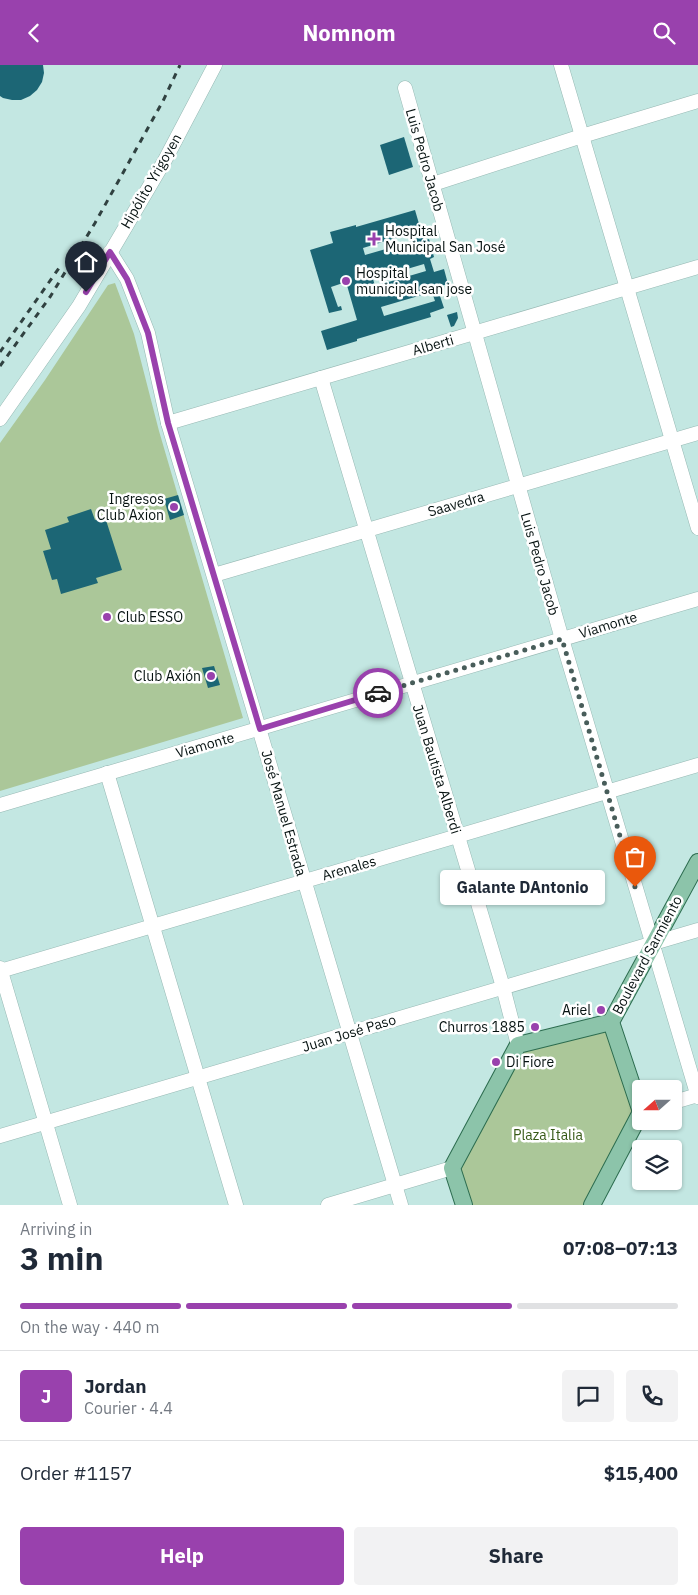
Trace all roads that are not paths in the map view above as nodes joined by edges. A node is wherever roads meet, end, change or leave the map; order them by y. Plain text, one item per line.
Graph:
1 (215, 65) edge
2 (561, 65) edge
3 (405, 88) dead end
4 (698, 101) edge
5 (582, 136) junction
6 (433, 185) junction
7 (110, 252) junction
8 (698, 267) edge
9 (627, 288) junction
10 (474, 333) junction
11 (321, 378) junction
12 (0, 419) edge
13 (168, 423) junction
14 (698, 433) edge
15 (672, 440) junction
16 (518, 486) junction
17 (698, 528) edge
18 (366, 530) junction
19 (214, 575) junction
20 (698, 599) edge
21 (562, 639) junction
22 (412, 683) junction
23 (260, 729) junction
24 (698, 765) edge
25 (107, 773) junction
26 (607, 793) junction
27 (0, 805) edge
28 (457, 837) junction
29 (698, 862) edge
30 (304, 881) junction
31 (153, 926) junction
32 (698, 930) edge
33 (652, 944) junction
34 (0, 970) edge
35 (503, 987) junction
36 (611, 1022) junction
37 (350, 1033) junction
38 (518, 1045) junction
39 (198, 1078) junction
40 (632, 1085) edge
41 (698, 1096) edge
42 (682, 1100) edge
43 (46, 1123) junction
44 (632, 1129) edge
45 (0, 1136) edge
46 (452, 1168) junction
47 (395, 1185) junction
48 (70, 1205) edge
49 (236, 1205) edge
50 (328, 1205) edge
51 (401, 1205) edge
52 (464, 1205) edge
53 (592, 1205) edge

1 - 7 street, Hipólito Yrigoyen
2 - 5 street
3 - 6 street, Luis Pedro Jacob
4 - 5 street
5 - 6 street
5 - 9 street
6 - 10 street, Luis Pedro Jacob
7 - 12 street, Hipólito Yrigoyen
7 - 13 street, José Manuel Estrada
8 - 9 street, Alberti
9 - 10 street, Alberti
9 - 15 street
10 - 11 street, Alberti
10 - 16 street, Luis Pedro Jacob
11 - 13 street, Alberti
11 - 18 street, Juan Bautista Alberdi
13 - 19 street, José Manuel Estrada
14 - 15 street, Saavedra
15 - 16 street, Saavedra
15 - 17 street
16 - 18 street, Saavedra
16 - 21 street, Luis Pedro Jacob
18 - 19 street, Saavedra
18 - 22 street, Juan Bautista Alberdi
19 - 23 street, José Manuel Estrada
20 - 21 street, Viamonte
21 - 22 street, Viamonte
21 - 26 street, Luis Pedro Jacob
22 - 23 street, Viamonte
22 - 28 street, Juan Bautista Alberdi
23 - 25 street, Viamonte
23 - 30 street, José Manuel Estrada
24 - 26 street, Arenales
25 - 27 street, Viamonte
25 - 31 street
26 - 28 street, Arenales
26 - 33 street, Luis Pedro Jacob
28 - 30 street, Arenales
28 - 35 street, Juan Bautista Alberdi
29 - 33 main road, Boulevard Sarmiento
30 - 31 street, Arenales
30 - 37 street, José Manuel Estrada
31 - 34 street, Arenales
31 - 39 street
32 - 33 street, Juan José Paso
33 - 35 street, Juan José Paso
33 - 36 main road, Boulevard Sarmiento
33 - 41 street, Luis Pedro Jacob
34 - 43 street
35 - 37 street, Juan José Paso
35 - 38 street, Juan Bautista Alberdi
36 - 38 main road, Boulevard Sarmiento
36 - 40 main road, Boulevard Sarmiento
37 - 39 street, Juan José Paso
37 - 47 street, José Manuel Estrada
38 - 46 main road
39 - 43 street, Juan José Paso
39 - 49 street
41 - 42 street
43 - 45 street, Juan José Paso
43 - 48 street
44 - 53 main road, Boulevard Sarmiento
46 - 47 street
46 - 52 main road
47 - 50 street
47 - 51 street, José Manuel Estrada

